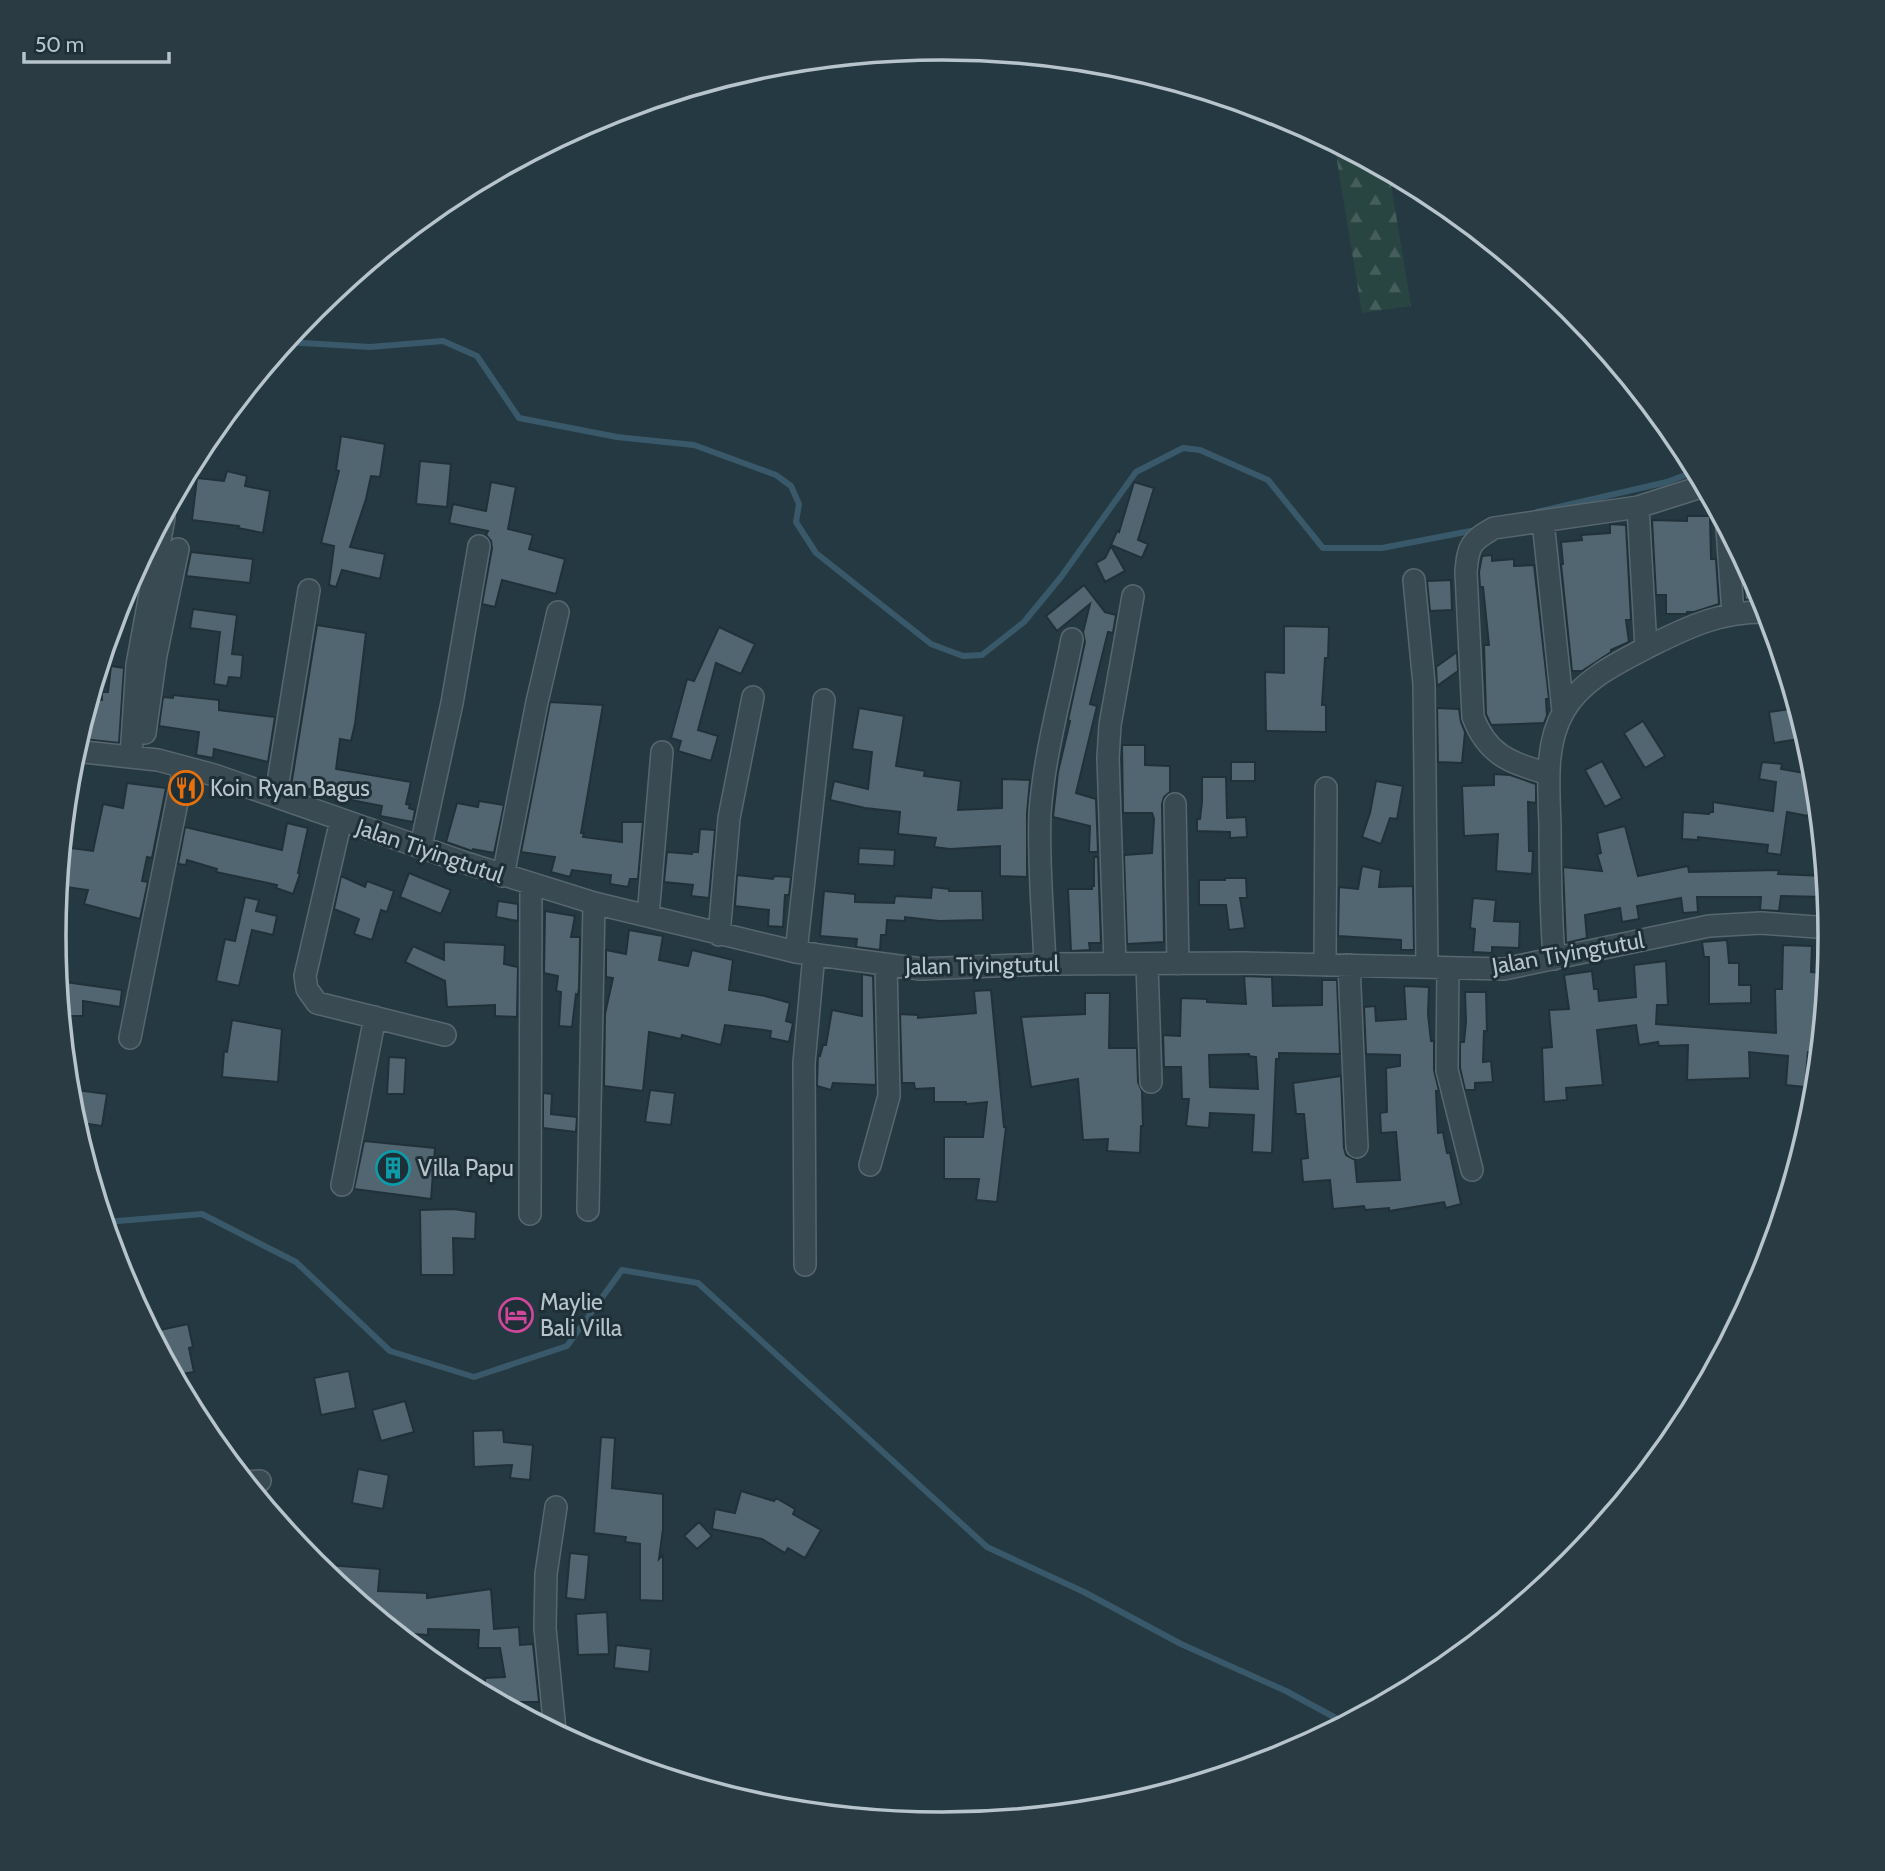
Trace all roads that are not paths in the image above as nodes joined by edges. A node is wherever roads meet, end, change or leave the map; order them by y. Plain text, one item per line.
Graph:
1 (1695, 489) edge
2 (1638, 508) junction
3 (1543, 521) junction
4 (158, 546) edge
5 (479, 546) dead end
6 (178, 549) dead end
7 (1728, 549) edge
8 (1414, 580) dead end
9 (309, 590) dead end
10 (1133, 596) dead end
11 (558, 612) dead end
12 (1757, 613) edge
13 (1733, 614) junction
14 (1072, 639) dead end
15 (1646, 648) junction
16 (753, 696) dead end
17 (824, 700) dead end
18 (1563, 712) junction
19 (87, 748) edge
20 (662, 752) dead end
21 (136, 757) junction
22 (184, 767) junction
23 (1548, 774) junction
24 (1326, 788) dead end
25 (276, 795) junction
26 (1175, 804) dead end
27 (341, 820) junction
28 (421, 846) junction
29 (503, 876) junction
30 (531, 885) junction
31 (594, 904) junction
32 (648, 916) junction
33 (1818, 927) edge
34 (719, 934) junction
35 (805, 953) junction
36 (1554, 959) junction
37 (1045, 964) junction
38 (1115, 964) junction
39 (1147, 964) junction
40 (1178, 964) junction
41 (886, 965) junction
42 (1325, 965) junction
43 (1349, 965) junction
44 (1427, 967) junction
45 (1448, 968) junction
46 (375, 1017) junction
47 (445, 1035) dead end
48 (130, 1038) dead end
49 (1151, 1082) dead end
50 (1357, 1147) dead end
51 (870, 1165) dead end
52 (1472, 1170) dead end
53 (342, 1185) dead end
54 (587, 1210) dead end
55 (530, 1214) dead end
56 (805, 1265) dead end
57 (556, 1507) dead end
58 (554, 1720) edge

1 - 2 street
2 - 3 street
2 - 15 street
3 - 18 street
3 - 23 street
4 - 21 street
5 - 28 street
6 - 21 street
7 - 13 street
8 - 44 street
9 - 25 street
10 - 38 street
11 - 29 street
12 - 13 street
13 - 15 street
14 - 37 street
15 - 18 street
16 - 34 street
17 - 35 street
18 - 23 street
19 - 21 street, Jalan Tiyingtutul
20 - 32 street
21 - 22 street, Jalan Tiyingtutul
22 - 25 street, Jalan Tiyingtutul
22 - 48 street
23 - 36 street
24 - 42 street
25 - 27 street, Jalan Tiyingtutul
26 - 40 street
27 - 28 street, Jalan Tiyingtutul
27 - 46 street
28 - 29 street, Jalan Tiyingtutul
29 - 30 street, Jalan Tiyingtutul
30 - 31 street, Jalan Tiyingtutul
30 - 55 street
31 - 32 street, Jalan Tiyingtutul
31 - 54 street
32 - 34 street, Jalan Tiyingtutul
33 - 36 street, Jalan Tiyingtutul
34 - 35 street, Jalan Tiyingtutul
35 - 41 street, Jalan Tiyingtutul
35 - 56 street
36 - 45 street, Jalan Tiyingtutul
37 - 38 street, Jalan Tiyingtutul
37 - 41 street, Jalan Tiyingtutul
38 - 39 street, Jalan Tiyingtutul
39 - 40 street, Jalan Tiyingtutul
39 - 49 street
40 - 42 street, Jalan Tiyingtutul
41 - 51 street
42 - 43 street, Jalan Tiyingtutul
43 - 44 street, Jalan Tiyingtutul
43 - 50 street
44 - 45 street, Jalan Tiyingtutul
45 - 52 street
46 - 47 street
46 - 53 street
57 - 58 street

